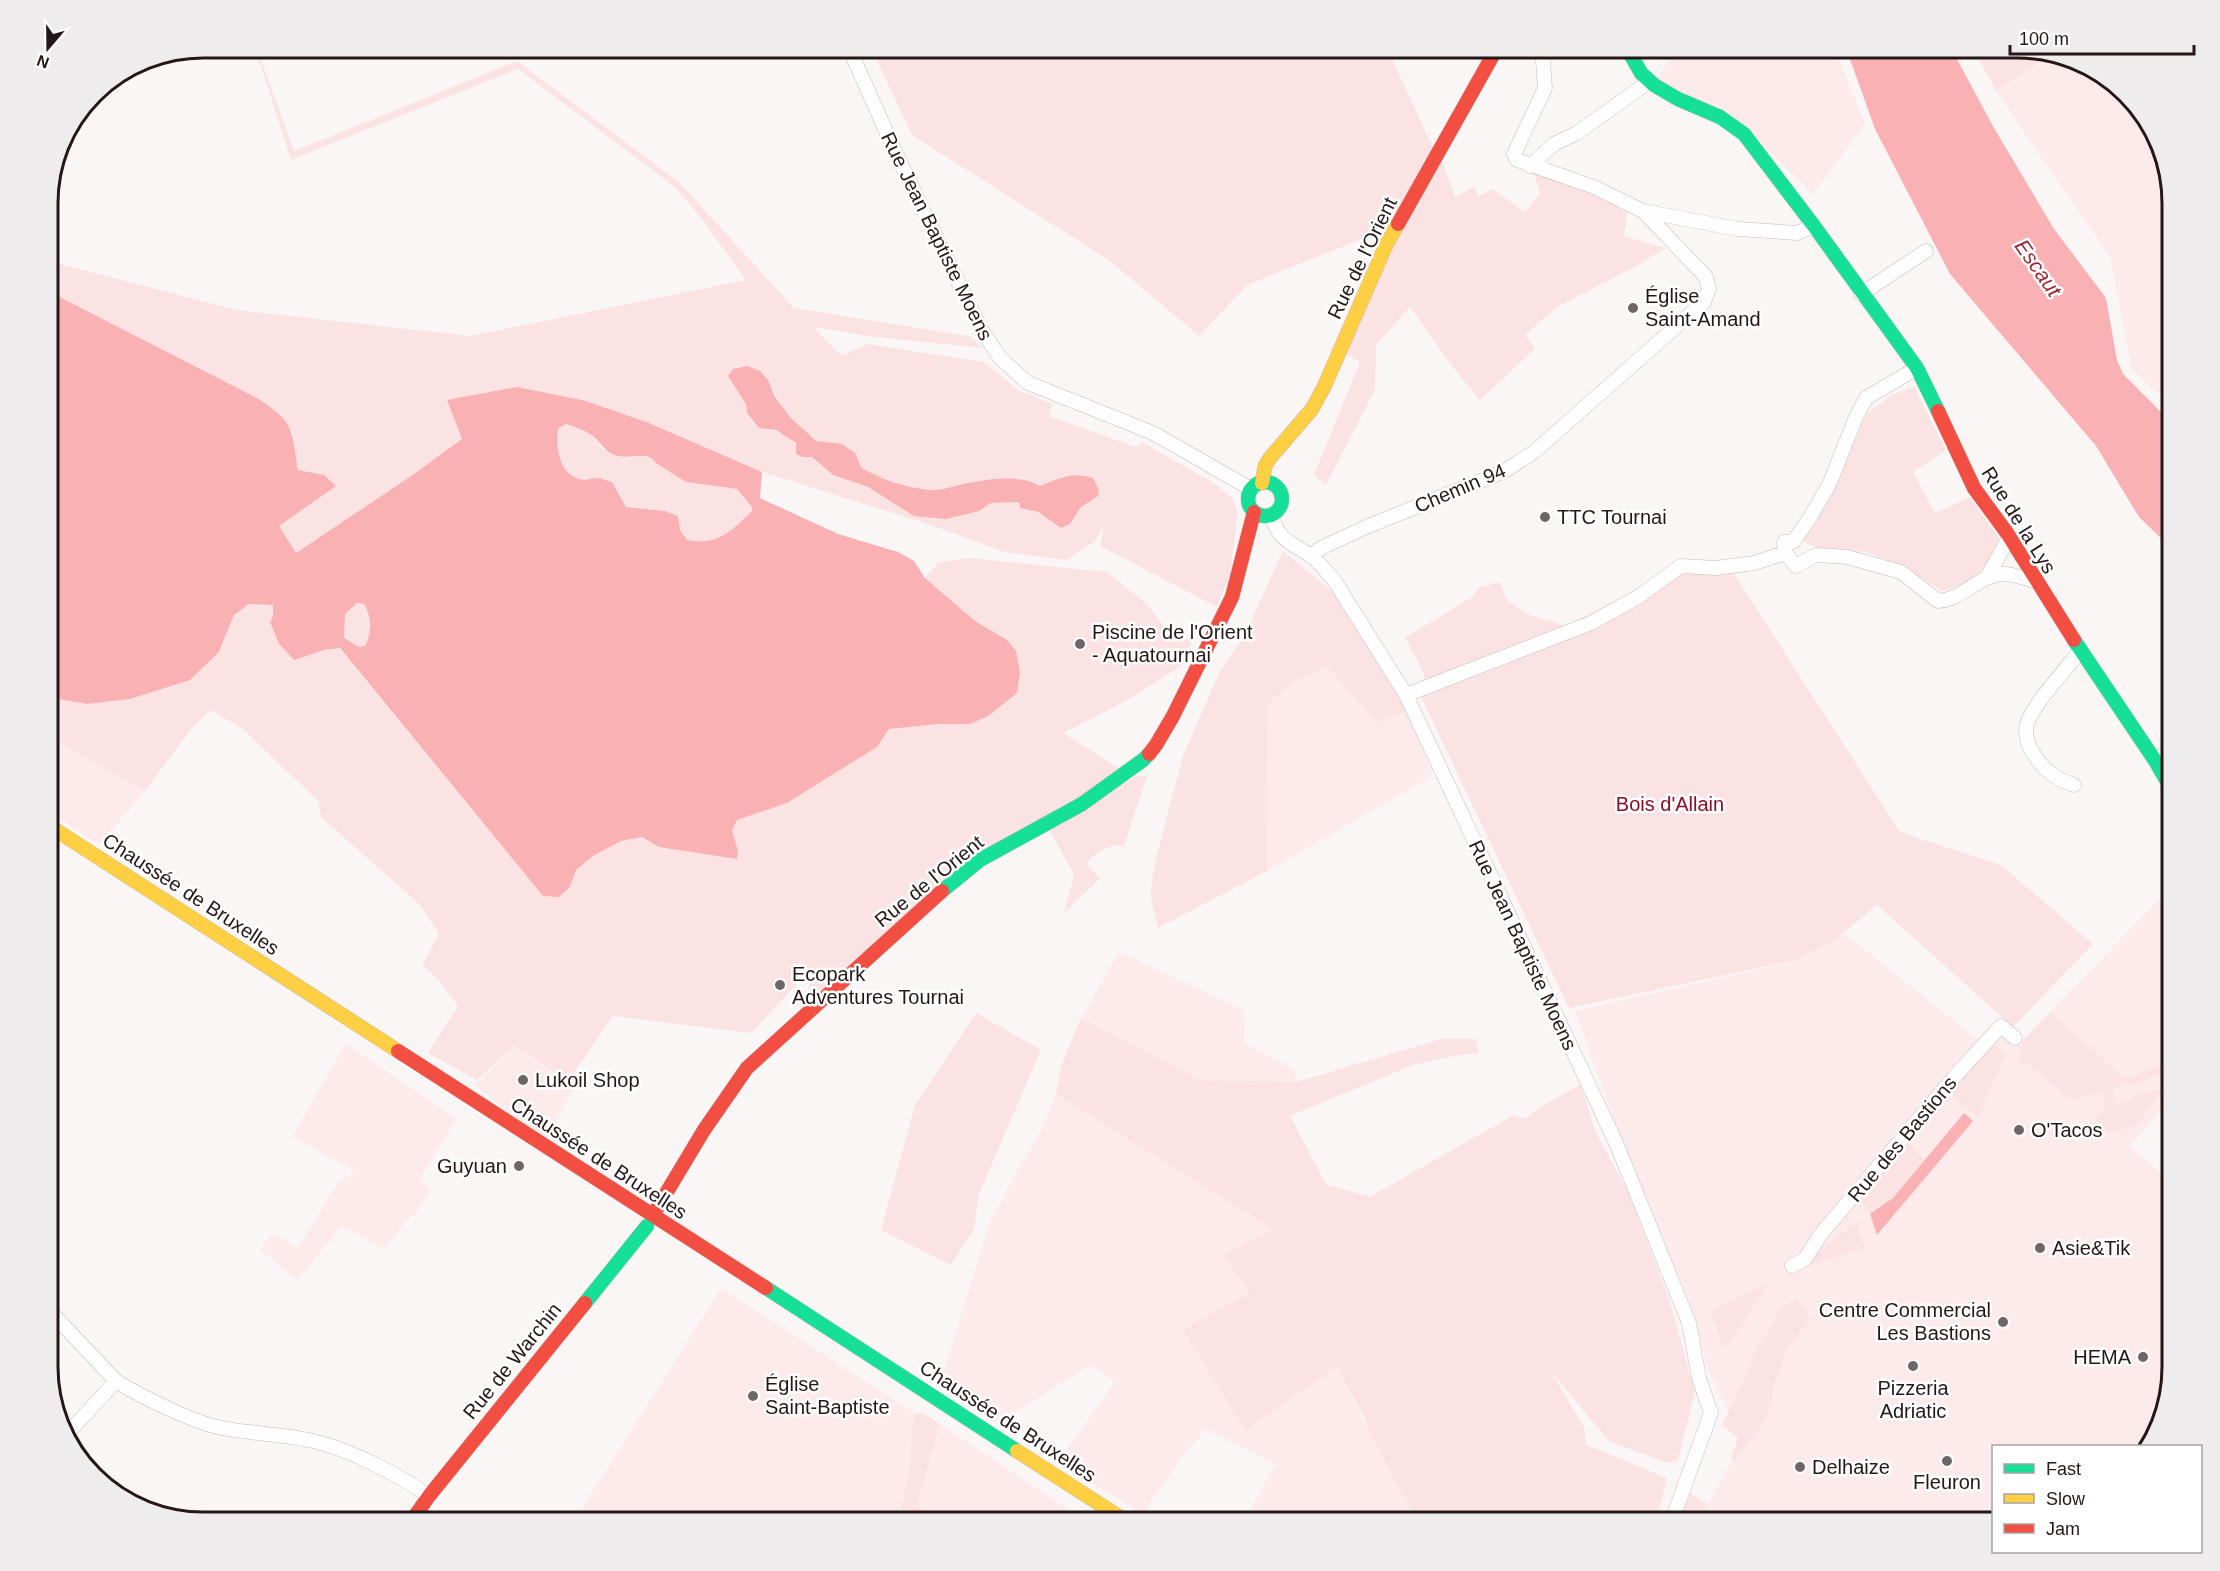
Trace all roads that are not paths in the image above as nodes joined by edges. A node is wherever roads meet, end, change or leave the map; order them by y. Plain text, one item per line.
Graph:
1 (853, 58) edge
2 (1491, 58) edge
3 (1543, 58) edge
4 (1633, 58) edge
5 (1650, 81) junction
6 (1530, 166) junction
7 (1643, 211) junction
8 (1814, 226) junction
9 (1926, 251) dead end
10 (1861, 294) junction
11 (1917, 368) junction
12 (1256, 486) junction
13 (1254, 512) junction
14 (1271, 514) junction
15 (2009, 538) junction
16 (1785, 553) junction
17 (1310, 556) junction
18 (1987, 577) junction
19 (2034, 580) junction
20 (2080, 651) junction
21 (1406, 694) junction
22 (2162, 756) edge
23 (2156, 762) junction
24 (2162, 772) edge
25 (2074, 785) dead end
26 (59, 832) edge
27 (59, 843) edge
28 (2015, 1038) dead end
29 (650, 1220) junction
30 (1792, 1266) dead end
31 (59, 1321) edge
32 (116, 1381) junction
33 (72, 1429) edge
34 (429, 1497) junction
35 (418, 1512) edge
36 (1089, 1512) edge
37 (1112, 1512) edge
38 (1675, 1512) edge

1 - 12 street, Rue Jean Baptiste Moens
2 - 12 main road, Rue de l'Orient
3 - 6 street
4 - 5 main road, Rue de la Lys
5 - 6 street
5 - 8 main road, Rue de la Lys
6 - 7 street
7 - 8 street
7 - 17 street, Chemin 94
8 - 10 main road, Rue de la Lys
9 - 10 street
10 - 11 main road, Rue de la Lys
11 - 15 main road, Rue de la Lys
11 - 16 street
12 - 13 main road
12 - 14 main road
13 - 14 main road
13 - 29 main road, Rue de l'Orient
14 - 17 street, Rue Jean Baptiste Moens
15 - 18 street
15 - 19 main road, Rue de la Lys
16 - 18 street
16 - 21 street
17 - 21 street, Rue Jean Baptiste Moens
18 - 19 street
19 - 20 main road, Rue de la Lys
20 - 23 main road, Rue de la Lys
20 - 25 street
21 - 38 street, Rue Jean Baptiste Moens
22 - 23 street
23 - 24 main road, Rue de la Lys
26 - 29 main road, Chaussée de Bruxelles
27 - 29 main road, Chaussée de Bruxelles
28 - 30 street, Rue des Bastions
29 - 34 main road, Rue de Warchin
29 - 36 main road, Chaussée de Bruxelles
29 - 37 main road, Chaussée de Bruxelles
31 - 32 street
32 - 33 street
32 - 34 street
34 - 35 main road, Rue de Warchin

